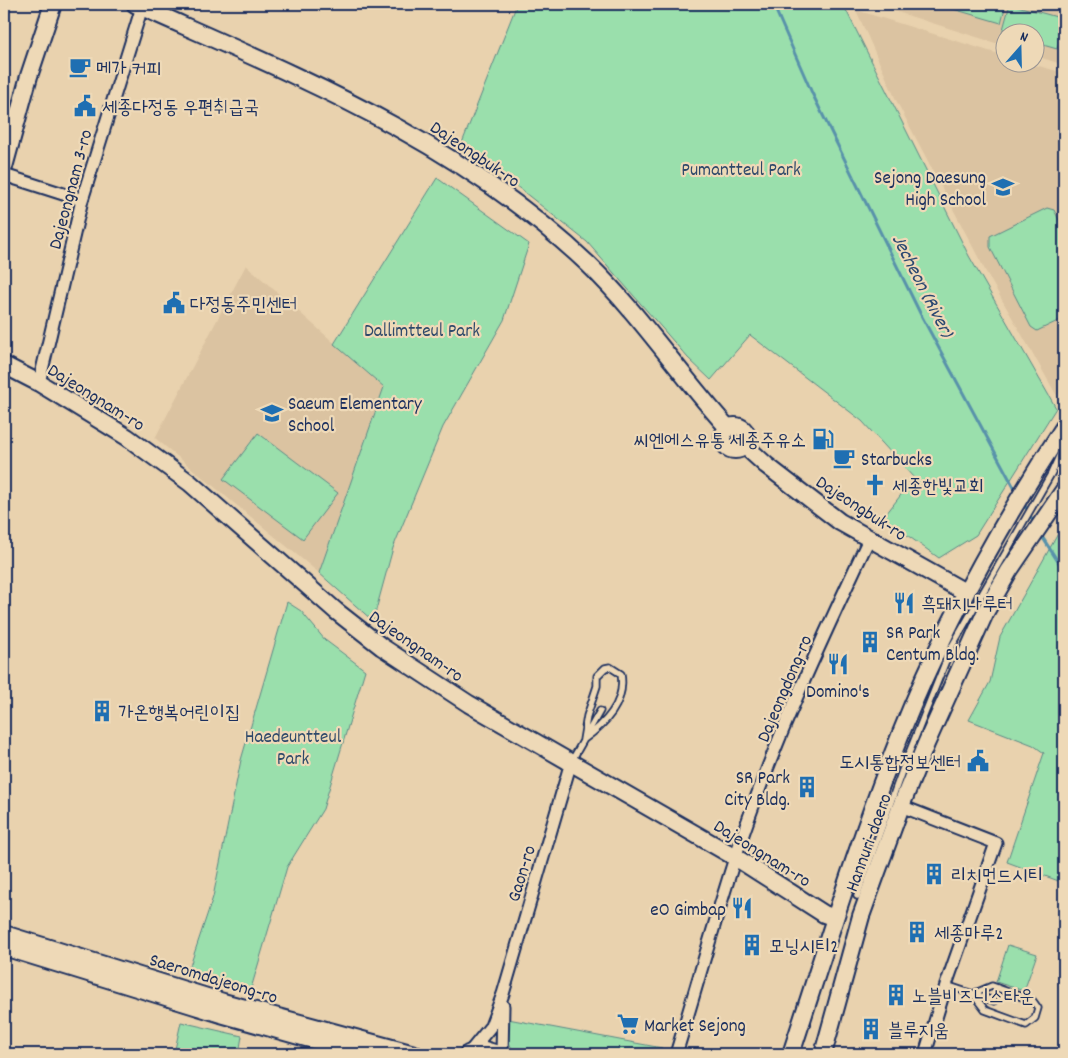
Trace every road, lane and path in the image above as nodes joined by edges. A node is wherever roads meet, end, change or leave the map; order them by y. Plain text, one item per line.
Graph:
1 (43, 4) edge
2 (53, 4) edge
3 (138, 5) edge
4 (4, 128) edge
5 (4, 167) edge
6 (4, 175) edge
7 (82, 200) junction
8 (4, 365) edge
9 (38, 383) junction
10 (1064, 426) edge
11 (1064, 446) edge
12 (1046, 468) junction
13 (1064, 490) edge
14 (869, 539) junction
15 (1005, 565) junction
16 (965, 592) junction
17 (600, 711) dead end
18 (583, 740) junction
19 (571, 762) junction
20 (901, 806) junction
21 (735, 858) junction
22 (857, 896) dead end
23 (836, 918) junction
24 (4, 934) edge
25 (4, 947) edge
26 (946, 985) junction
27 (503, 994) junction
28 (973, 994) junction
29 (994, 1001) dead end
30 (363, 1054) edge
31 (414, 1054) edge
32 (468, 1054) edge
33 (498, 1054) edge
34 (502, 1054) edge
35 (676, 1054) edge
36 (792, 1054) edge
37 (823, 1054) edge
38 (925, 1054) edge

1 - 4 street
2 - 5 street
3 - 7 street, Dajeongnam 3-ro
3 - 14 street, Dajeongbuk-ro
6 - 7 street
7 - 9 street, Dajeongnam 3-ro
8 - 9 street, Dajeongnam-ro
9 - 19 street, Dajeongnam-ro
10 - 12 street
11 - 12 lane
12 - 15 lane
12 - 16 street, Hannuri-daero
13 - 15 street, Hannuri-daero
14 - 16 street, Dajeongbuk-ro
14 - 21 street, Dajeongdong-ro
15 - 20 street, Hannuri-daero
15 - 22 lane
16 - 23 street, Hannuri-daero
17 - 18 lane
18 - 18 lane
18 - 19 lane
19 - 21 street, Dajeongnam-ro
19 - 27 street, Gaon-ro
20 - 26 street
20 - 37 street, Hannuri-daero
21 - 23 street, Dajeongnam-ro
21 - 35 street, Dajeongdong-ro
23 - 36 street, Hannuri-daero
24 - 31 street, Saeromdajeong-ro
25 - 30 street, Saeromdajeong-ro
26 - 28 lane
26 - 38 street
27 - 32 street
27 - 34 street
28 - 28 lane
28 - 29 lane
32 - 33 street

